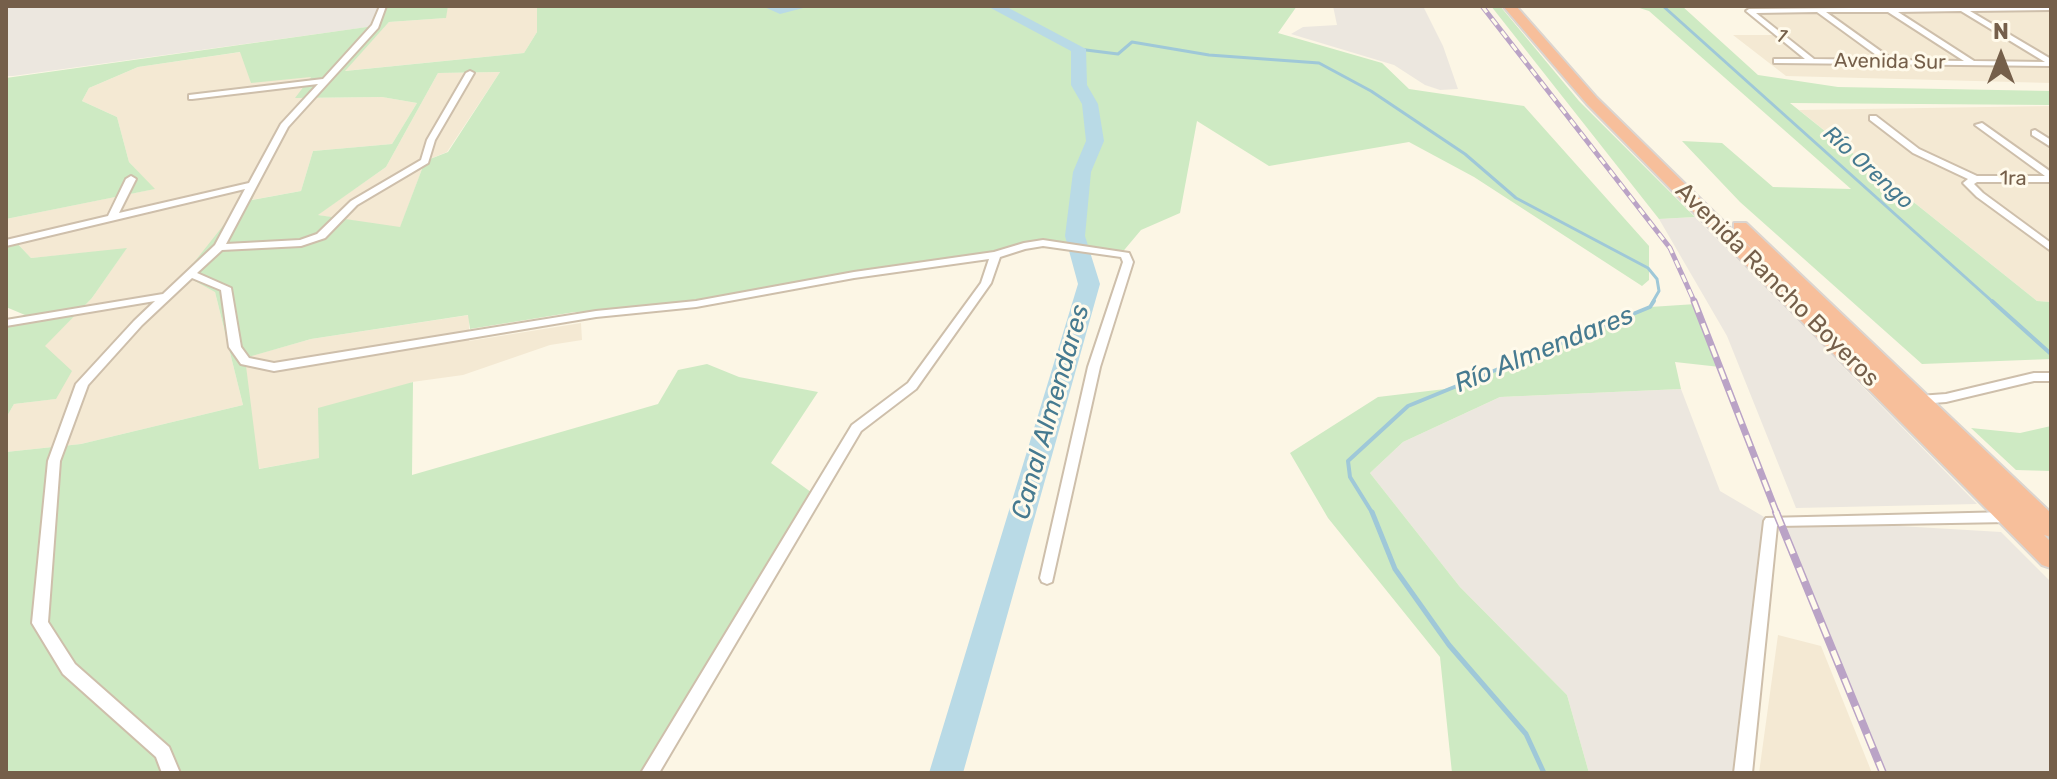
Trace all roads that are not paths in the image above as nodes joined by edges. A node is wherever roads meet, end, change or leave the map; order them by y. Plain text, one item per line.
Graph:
1 (383, 6) edge
2 (1509, 6) edge
3 (1524, 6) edge
4 (2032, 8) edge
5 (2051, 8) edge
6 (1889, 9) junction
7 (1960, 9) junction
8 (1818, 10) junction
9 (2051, 18) edge
10 (1777, 61) dead end
11 (1812, 61) junction
12 (1891, 62) junction
13 (1973, 63) junction
14 (2051, 63) edge
15 (470, 73) dead end
16 (323, 81) junction
17 (192, 97) dead end
18 (1873, 118) dead end
19 (1979, 125) dead end
20 (2035, 133) dead end
21 (2051, 144) edge
22 (2051, 178) edge
23 (131, 179) dead end
24 (1975, 179) junction
25 (252, 185) junction
26 (112, 218) junction
27 (6, 243) edge
28 (219, 247) junction
29 (2051, 248) edge
30 (995, 255) junction
31 (192, 275) junction
32 (168, 296) junction
33 (6, 323) edge
34 (2051, 377) edge
35 (1919, 400) junction
36 (2009, 517) junction
37 (2051, 528) edge
38 (2051, 558) edge
39 (1047, 578) dead end
40 (171, 773) edge
41 (650, 773) edge
42 (1743, 773) edge

1 - 16 street
2 - 36 highway, Avenida Rancho Boyeros
3 - 35 highway, Avenida Rancho Boyeros
4 - 5 street
4 - 7 street
4 - 9 street
6 - 7 street
6 - 8 street
6 - 13 street
7 - 14 street
8 - 11 street, 1
8 - 12 street
10 - 11 street, Avenida Sur
11 - 12 street, Avenida Sur
12 - 13 street, Avenida Sur
13 - 14 street, Avenida Sur
15 - 28 street
16 - 17 street
16 - 25 street
18 - 24 street
19 - 22 street
20 - 21 street
22 - 24 street, 1ra
23 - 26 street
24 - 29 street
25 - 26 street
25 - 28 street
26 - 27 street
28 - 31 street
30 - 31 street
30 - 39 street
30 - 41 street
31 - 32 street
32 - 33 street
32 - 40 street
34 - 35 street
35 - 37 highway, Avenida Rancho Boyeros
36 - 38 highway, Avenida Rancho Boyeros
36 - 42 street

